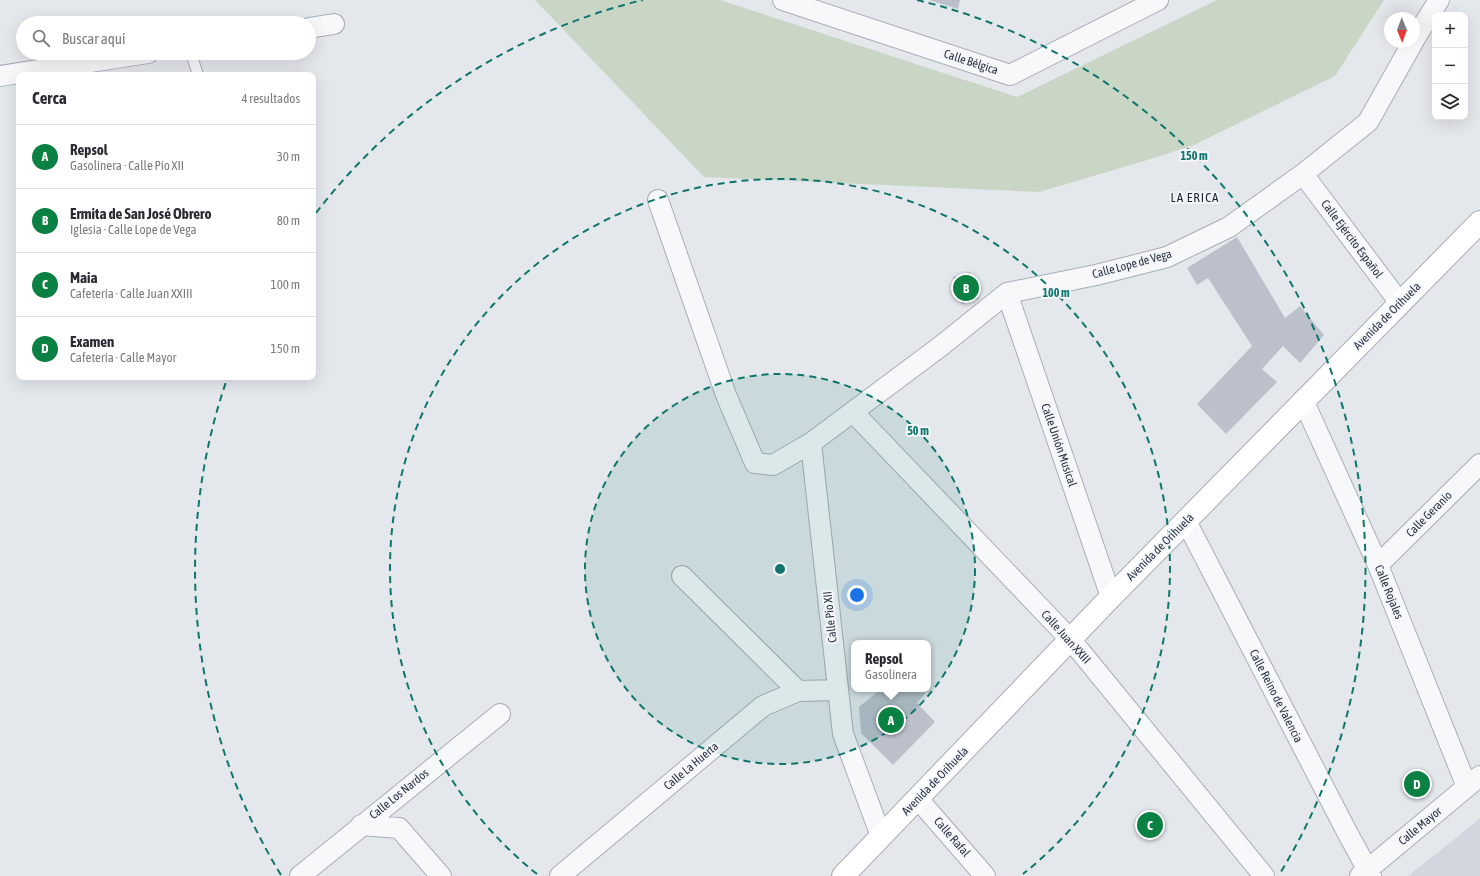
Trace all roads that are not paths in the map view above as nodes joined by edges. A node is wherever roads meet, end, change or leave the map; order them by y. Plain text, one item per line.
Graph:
1 (1158, 0) edge
2 (1439, 0) edge
3 (793, 2) edge
4 (334, 24) dead end
5 (316, 27) edge
6 (1420, 30) edge
7 (1409, 48) edge
8 (103, 60) edge
9 (193, 60) edge
10 (26, 72) edge
11 (197, 72) edge
12 (16, 74) edge
13 (0, 76) edge
14 (1303, 174) junction
15 (658, 200) dead end
16 (1480, 222) edge
17 (1007, 293) junction
18 (1400, 303) junction
19 (1303, 400) junction
20 (853, 412) junction
21 (811, 443) junction
22 (1480, 464) edge
23 (1186, 521) junction
24 (1378, 565) junction
25 (682, 576) dead end
26 (1111, 597) junction
27 (1071, 640) junction
28 (838, 690) junction
29 (798, 691) junction
30 (500, 714) dead end
31 (1474, 782) edge
32 (918, 799) junction
33 (361, 825) junction
34 (882, 836) junction
35 (1366, 874) edge
36 (300, 876) edge
37 (441, 876) edge
38 (560, 876) edge
39 (843, 876) edge
40 (985, 876) edge
41 (1264, 876) edge

1 - 3 street, Calle Bélgica
2 - 6 street, Calle Lope de Vega
4 - 5 street
7 - 14 street, Calle Lope de Vega
8 - 10 street
9 - 11 lane
12 - 13 street
14 - 17 street, Calle Lope de Vega
14 - 18 street, Calle Ejército Español
15 - 21 street
16 - 18 main road, Avenida de Orihuela
17 - 20 street, Calle Lope de Vega
17 - 26 street, Calle Unión Musical
18 - 19 main road, Avenida de Orihuela
19 - 23 main road, Avenida de Orihuela
19 - 24 street, Calle Rojales
20 - 21 street
20 - 27 street, Calle Juan XXIII
21 - 28 street, Calle Pío XII
22 - 24 street, Calle Geranio
23 - 26 main road, Avenida de Orihuela
23 - 35 street, Calle Reino de Valencia
24 - 31 street, Calle Rojales
25 - 29 street
26 - 27 main road, Avenida de Orihuela
27 - 32 main road, Avenida de Orihuela
27 - 41 street, Calle Juan XXIII
28 - 29 street, Calle La Huerta
28 - 34 street, Calle Pío XII
29 - 38 street, Calle La Huerta
30 - 33 street, Calle Los Nardos
31 - 35 street, Calle Mayor
32 - 34 main road, Avenida de Orihuela
32 - 40 street, Calle Rafal
33 - 36 street, Calle Los Nardos
33 - 37 street
34 - 39 main road, Avenida de Orihuela

